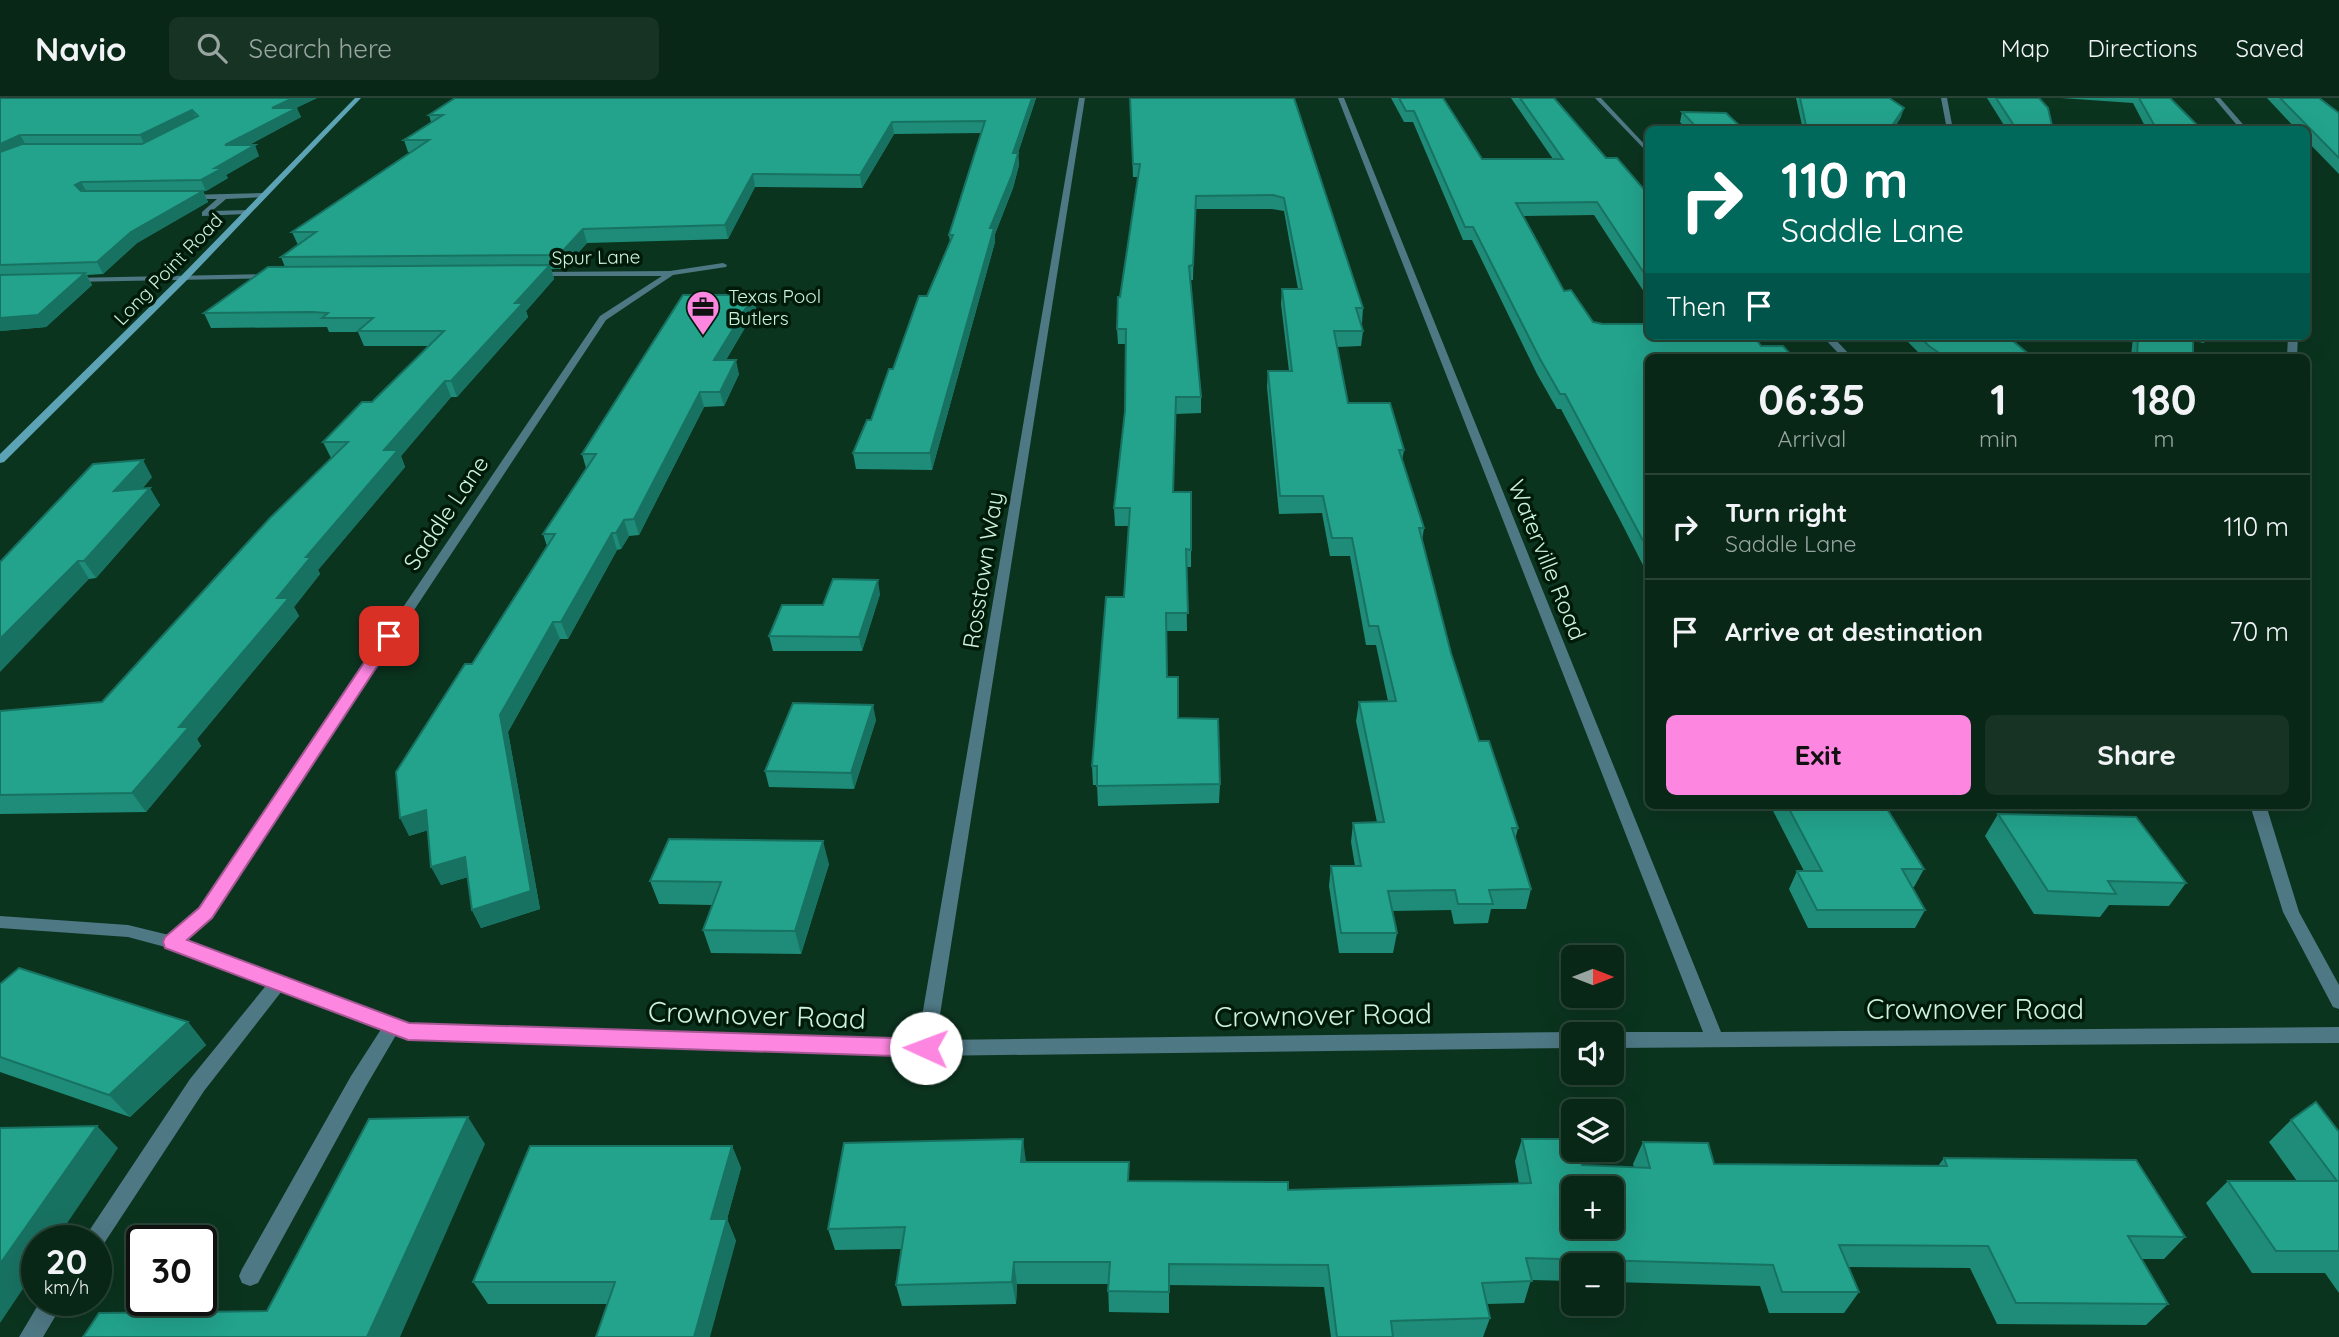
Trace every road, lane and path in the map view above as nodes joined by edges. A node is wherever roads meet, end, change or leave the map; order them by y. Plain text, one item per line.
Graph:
1 (358, 98) edge
2 (1082, 98) edge
3 (1341, 98) edge
4 (1598, 98) edge
5 (1944, 98) edge
6 (2217, 98) edge
7 (1949, 126) edge
8 (2242, 126) edge
9 (1645, 147) edge
10 (262, 195) junction
11 (183, 197) edge
12 (224, 197) junction
13 (245, 212) junction
14 (723, 265) dead end
15 (671, 272) junction
16 (532, 274) edge
17 (282, 276) edge
18 (185, 277) junction
19 (53, 281) edge
20 (1830, 340) edge
21 (1844, 354) edge
22 (0, 460) edge
23 (2259, 809) edge
24 (0, 922) edge
25 (172, 942) junction
26 (279, 982) junction
27 (2339, 1003) edge
28 (393, 1026) junction
29 (2339, 1035) edge
30 (1714, 1038) junction
31 (1561, 1040) edge
32 (1624, 1040) edge
33 (926, 1048) junction
34 (104, 1225) edge
35 (250, 1276) dead end
36 (44, 1316) edge
37 (30, 1337) edge

1 - 10 main road, Long Point Road
2 - 33 street, Rosstown Way
3 - 30 street, Waterville Road
4 - 9 street
5 - 7 street
6 - 8 street
10 - 12 street
10 - 13 main road, Long Point Road
11 - 12 street
12 - 13 street
13 - 18 main road, Long Point Road
14 - 15 street, Saddle Lane
15 - 16 street, Spur Lane
15 - 25 street, Saddle Lane
17 - 18 street
18 - 19 street
18 - 22 main road, Long Point Road
20 - 21 street
23 - 27 street
24 - 25 street, Crownover Road
25 - 26 street, Crownover Road
26 - 28 street, Crownover Road
26 - 34 street
28 - 33 street, Crownover Road
28 - 35 street
29 - 30 street, Crownover Road
30 - 32 street, Crownover Road
31 - 33 street, Crownover Road
36 - 37 street

